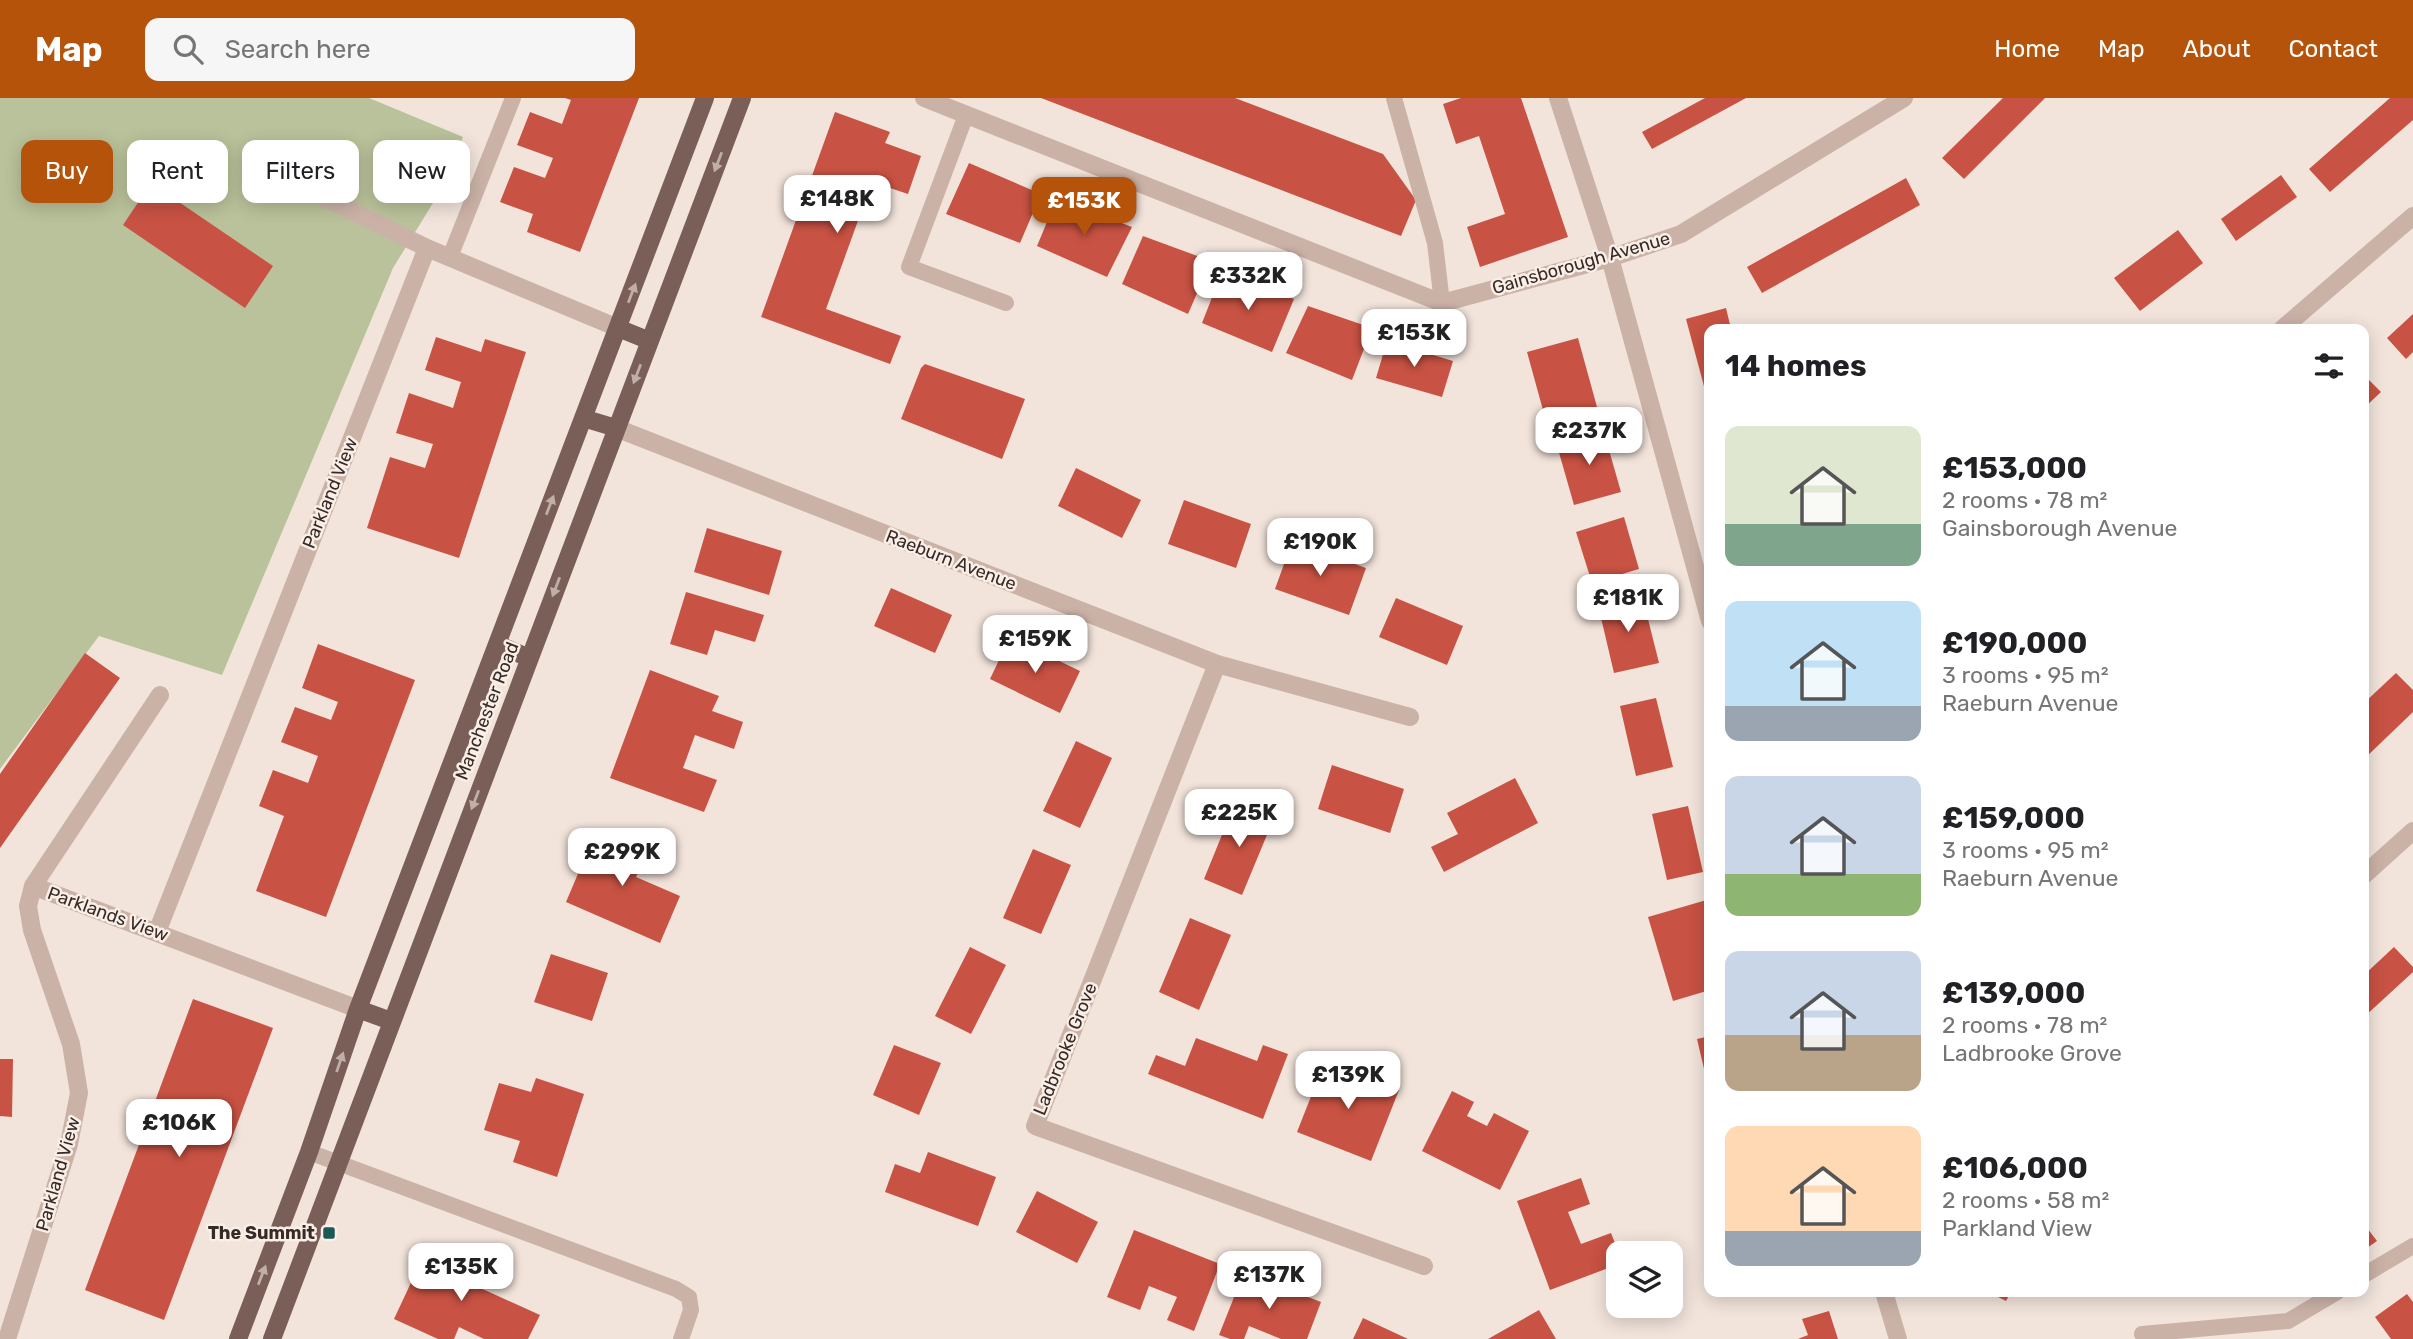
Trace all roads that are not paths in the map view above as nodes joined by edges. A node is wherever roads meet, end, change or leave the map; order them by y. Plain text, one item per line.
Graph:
1 (513, 98) edge
2 (705, 98) edge
3 (742, 98) edge
4 (924, 98) edge
5 (1394, 98) edge
6 (1558, 98) edge
7 (1904, 98) edge
8 (957, 107) edge
9 (336, 203) edge
10 (2413, 216) edge
11 (428, 247) junction
12 (450, 257) junction
13 (1610, 258) junction
14 (1006, 303) dead end
15 (1442, 303) junction
16 (2288, 324) edge
17 (618, 328) junction
18 (650, 341) junction
19 (583, 418) junction
20 (616, 428) junction
21 (1704, 599) edge
22 (497, 644) junction
23 (529, 657) junction
24 (1217, 664) junction
25 (160, 695) dead end
26 (1410, 717) dead end
27 (2413, 831) edge
28 (2369, 871) edge
29 (33, 886) junction
30 (157, 932) junction
31 (358, 1009) junction
32 (391, 1021) junction
33 (309, 1152) junction
34 (340, 1165) junction
35 (2413, 1245) edge
36 (1424, 1266) dead end
37 (2369, 1272) edge
38 (1885, 1297) edge
39 (2329, 1297) edge
40 (2142, 1334) dead end
41 (7, 1339) edge
42 (237, 1339) edge
43 (272, 1339) edge
44 (681, 1339) edge
45 (1898, 1339) edge

1 - 12 lane
17 -> 2 main road, Manchester Road
3 -> 18 main road, Manchester Road
4 - 8 street
5 - 15 lane
6 - 13 street
7 - 13 street, Gainsborough Avenue
8 - 14 lane
8 - 15 street
9 - 11 street
10 - 16 street
11 - 12 street
11 - 30 street, Parkland View
12 - 17 street
13 - 15 street, Gainsborough Avenue
13 - 21 street
17 - 18 main road
17 - 19 main road, Manchester Road
18 -> 20 main road, Manchester Road
19 - 20 main road
22 -> 19 main road, Manchester Road
20 -> 23 main road, Manchester Road
20 - 24 street, Raeburn Avenue
22 - 23 main road
22 - 31 main road, Manchester Road
23 -> 32 main road, Manchester Road
24 - 26 street, Raeburn Avenue
24 - 36 street, Ladbrooke Grove
25 - 29 street, Parklands View
27 - 28 street
29 - 30 street, Parklands View
29 - 41 street, Parkland View
30 - 31 street, Parklands View
31 - 32 main road
33 -> 31 main road, Manchester Road
32 - 34 main road, Manchester Road
33 - 34 lane
42 -> 33 main road, Manchester Road
34 - 43 main road, Manchester Road
34 - 44 lane
35 - 37 lane
38 - 45 street
39 - 40 lane

